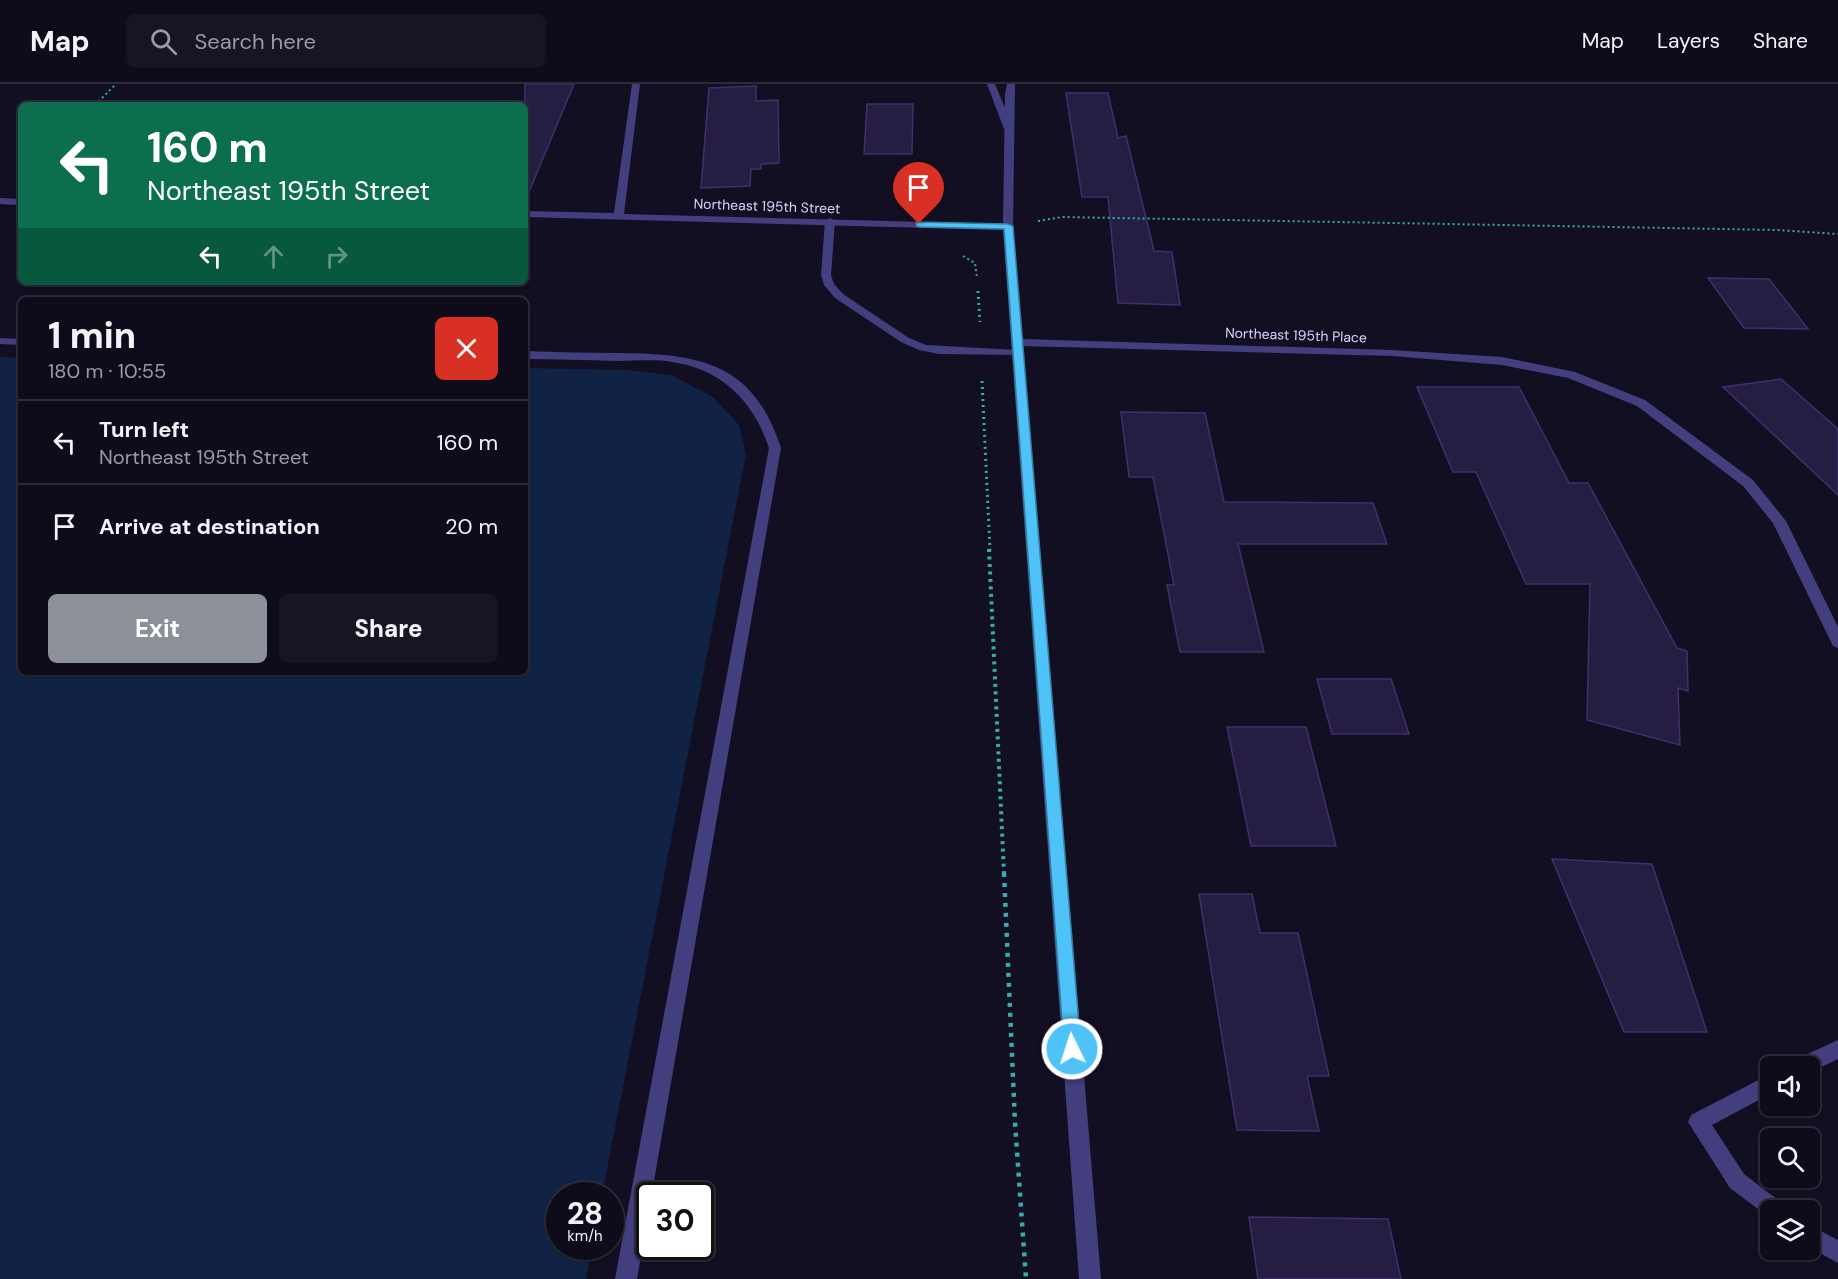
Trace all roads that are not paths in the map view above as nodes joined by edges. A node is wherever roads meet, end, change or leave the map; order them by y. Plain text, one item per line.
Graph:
1 (636, 84) edge
2 (990, 84) edge
3 (1011, 84) edge
4 (1009, 129) junction
5 (0, 201) edge
6 (18, 202) edge
7 (528, 214) edge
8 (619, 215) junction
9 (830, 221) junction
10 (1008, 226) junction
11 (0, 341) edge
12 (18, 342) edge
13 (1018, 348) junction
14 (528, 355) edge
15 (1838, 642) edge
16 (1838, 1049) edge
17 (1820, 1058) edge
18 (1760, 1089) edge
19 (1762, 1200) edge
20 (1820, 1241) edge
21 (1838, 1252) edge
22 (626, 1279) edge
23 (1090, 1279) edge

1 - 8 street
2 - 4 street
3 - 4 street
4 - 10 street
5 - 6 street
7 - 8 street, Northeast 195th Street
8 - 9 street, Northeast 195th Street
9 - 10 street, Northeast 195th Street
9 - 13 street, Northeast 195th Place
10 - 13 street
11 - 12 street
13 - 15 street, Northeast 195th Place
13 - 23 street
14 - 22 street
16 - 17 street
18 - 19 street
20 - 21 street

